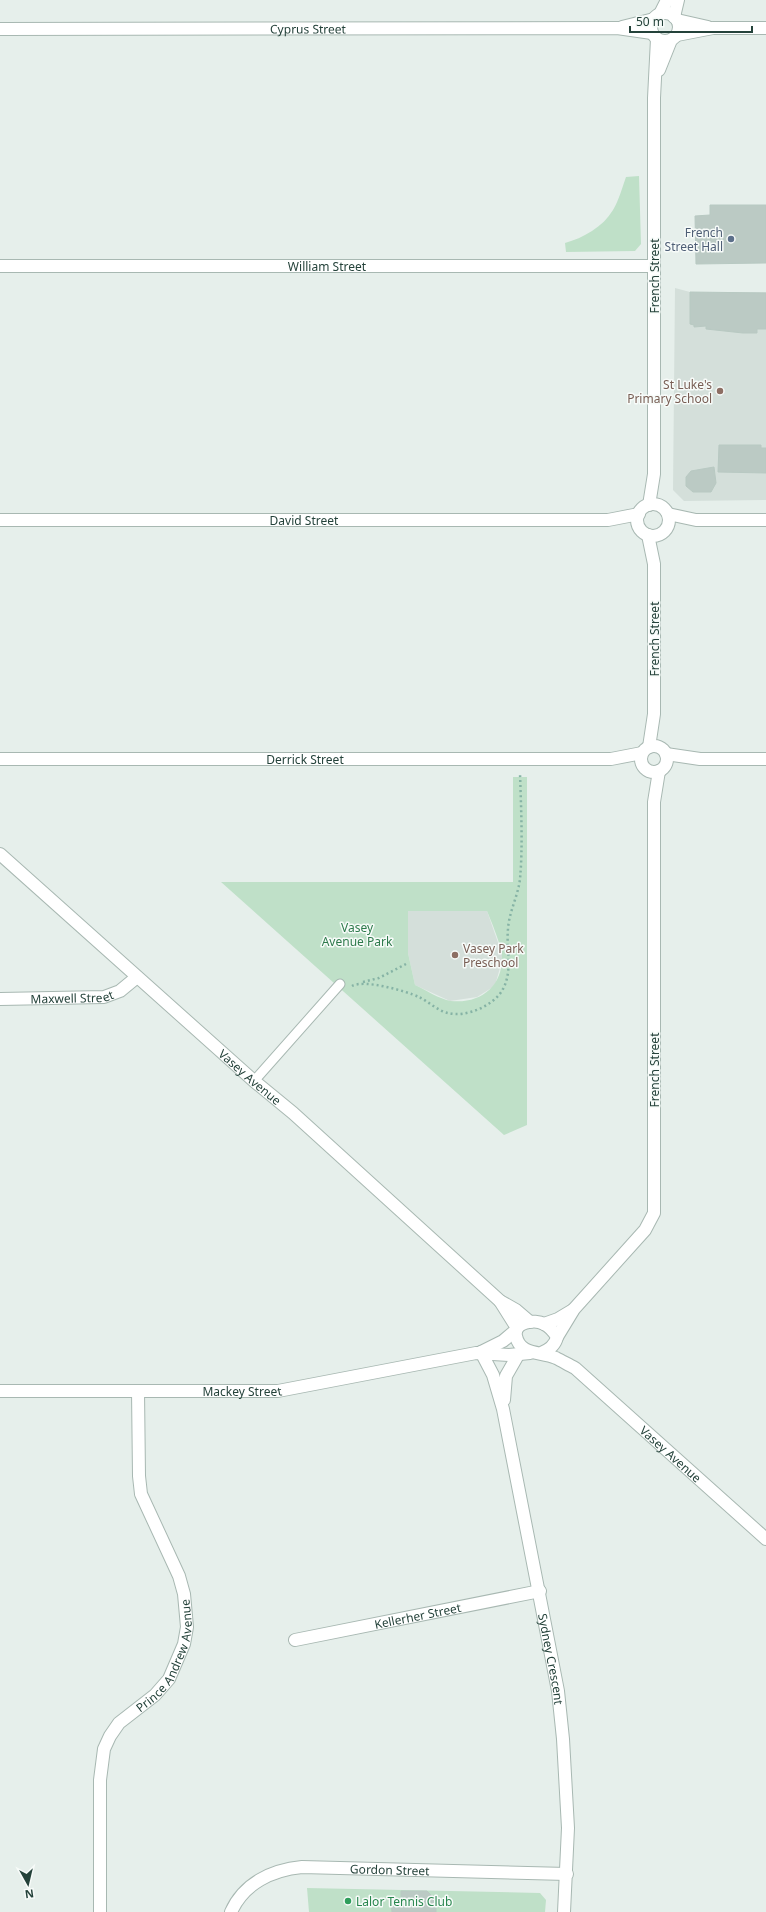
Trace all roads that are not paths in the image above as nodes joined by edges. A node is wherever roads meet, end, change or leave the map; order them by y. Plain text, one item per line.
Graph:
1 (667, 0) edge
2 (678, 0) edge
3 (657, 17) junction
4 (675, 18) junction
5 (617, 28) junction
6 (713, 28) junction
7 (766, 28) edge
8 (0, 29) edge
9 (654, 36) junction
10 (674, 37) junction
11 (656, 79) junction
12 (0, 266) edge
13 (654, 266) junction
14 (654, 474) junction
15 (649, 505) junction
16 (666, 511) junction
17 (638, 514) junction
18 (0, 520) edge
19 (608, 520) junction
20 (696, 520) junction
21 (766, 520) edge
22 (639, 527) junction
23 (664, 531) junction
24 (648, 535) junction
25 (654, 564) junction
26 (0, 759) edge
27 (654, 759) junction
28 (766, 759) edge
29 (0, 854) edge
30 (137, 977) junction
31 (340, 984) dead end
32 (0, 999) edge
33 (254, 1081) junction
34 (500, 1301) junction
35 (574, 1309) junction
36 (530, 1322) junction
37 (544, 1324) junction
38 (516, 1329) junction
39 (557, 1339) junction
40 (481, 1352) junction
41 (536, 1353) junction
42 (518, 1354) junction
43 (575, 1368) junction
44 (0, 1391) edge
45 (138, 1392) junction
46 (504, 1409) junction
47 (766, 1539) edge
48 (540, 1591) junction
49 (295, 1640) dead end
50 (567, 1874) junction
51 (100, 1912) edge
52 (231, 1912) edge
53 (564, 1912) edge

1 - 3 street
2 - 4 street
3 - 4 street
3 - 5 street, Cyprus Street
3 - 9 street
4 - 6 street
4 - 10 street
5 - 8 street, Cyprus Street
5 - 9 street, Cyprus Street
6 - 7 street
6 - 10 street
9 - 10 street
9 - 11 street, French Street
10 - 11 street, French Street
11 - 13 street, French Street
12 - 13 street, William Street
13 - 14 street, French Street
14 - 15 street, French Street
14 - 16 street, French Street
15 - 16 street
15 - 17 street
16 - 20 street
16 - 23 street
17 - 19 street, David Street
17 - 22 street
18 - 19 street, David Street
19 - 22 street, David Street
20 - 21 street
20 - 23 street
22 - 24 street
23 - 24 street
23 - 25 street, French Street
24 - 25 street, French Street
25 - 27 street, French Street
26 - 27 street, Derrick Street
27 - 28 street, Derrick Street
27 - 35 street, French Street
29 - 30 street, Vasey Avenue
30 - 32 street, Maxwell Street
30 - 33 street, Vasey Avenue
31 - 33 lane
33 - 34 street, Vasey Avenue
34 - 36 street, Vasey Avenue
34 - 38 street, Vasey Avenue
35 - 37 street, French Street
35 - 39 street, French Street
36 - 37 street
36 - 38 street
37 - 39 street
38 - 40 street, Mackey Street
38 - 41 street
39 - 41 street
39 - 43 street, Vasey Avenue
40 - 42 street, Mackey Street
40 - 45 street, Mackey Street
40 - 46 street, Sydney Crescent
41 - 42 street, Mackey Street
41 - 43 street, Vasey Avenue
42 - 46 street, Sydney Crescent
43 - 47 street, Vasey Avenue
44 - 45 street, Mackey Street
45 - 51 street, Prince Andrew Avenue
46 - 48 street, Sydney Crescent
48 - 49 street, Kellerher Street
48 - 50 street, Sydney Crescent
50 - 52 street, Gordon Street
50 - 53 street, Sydney Crescent

